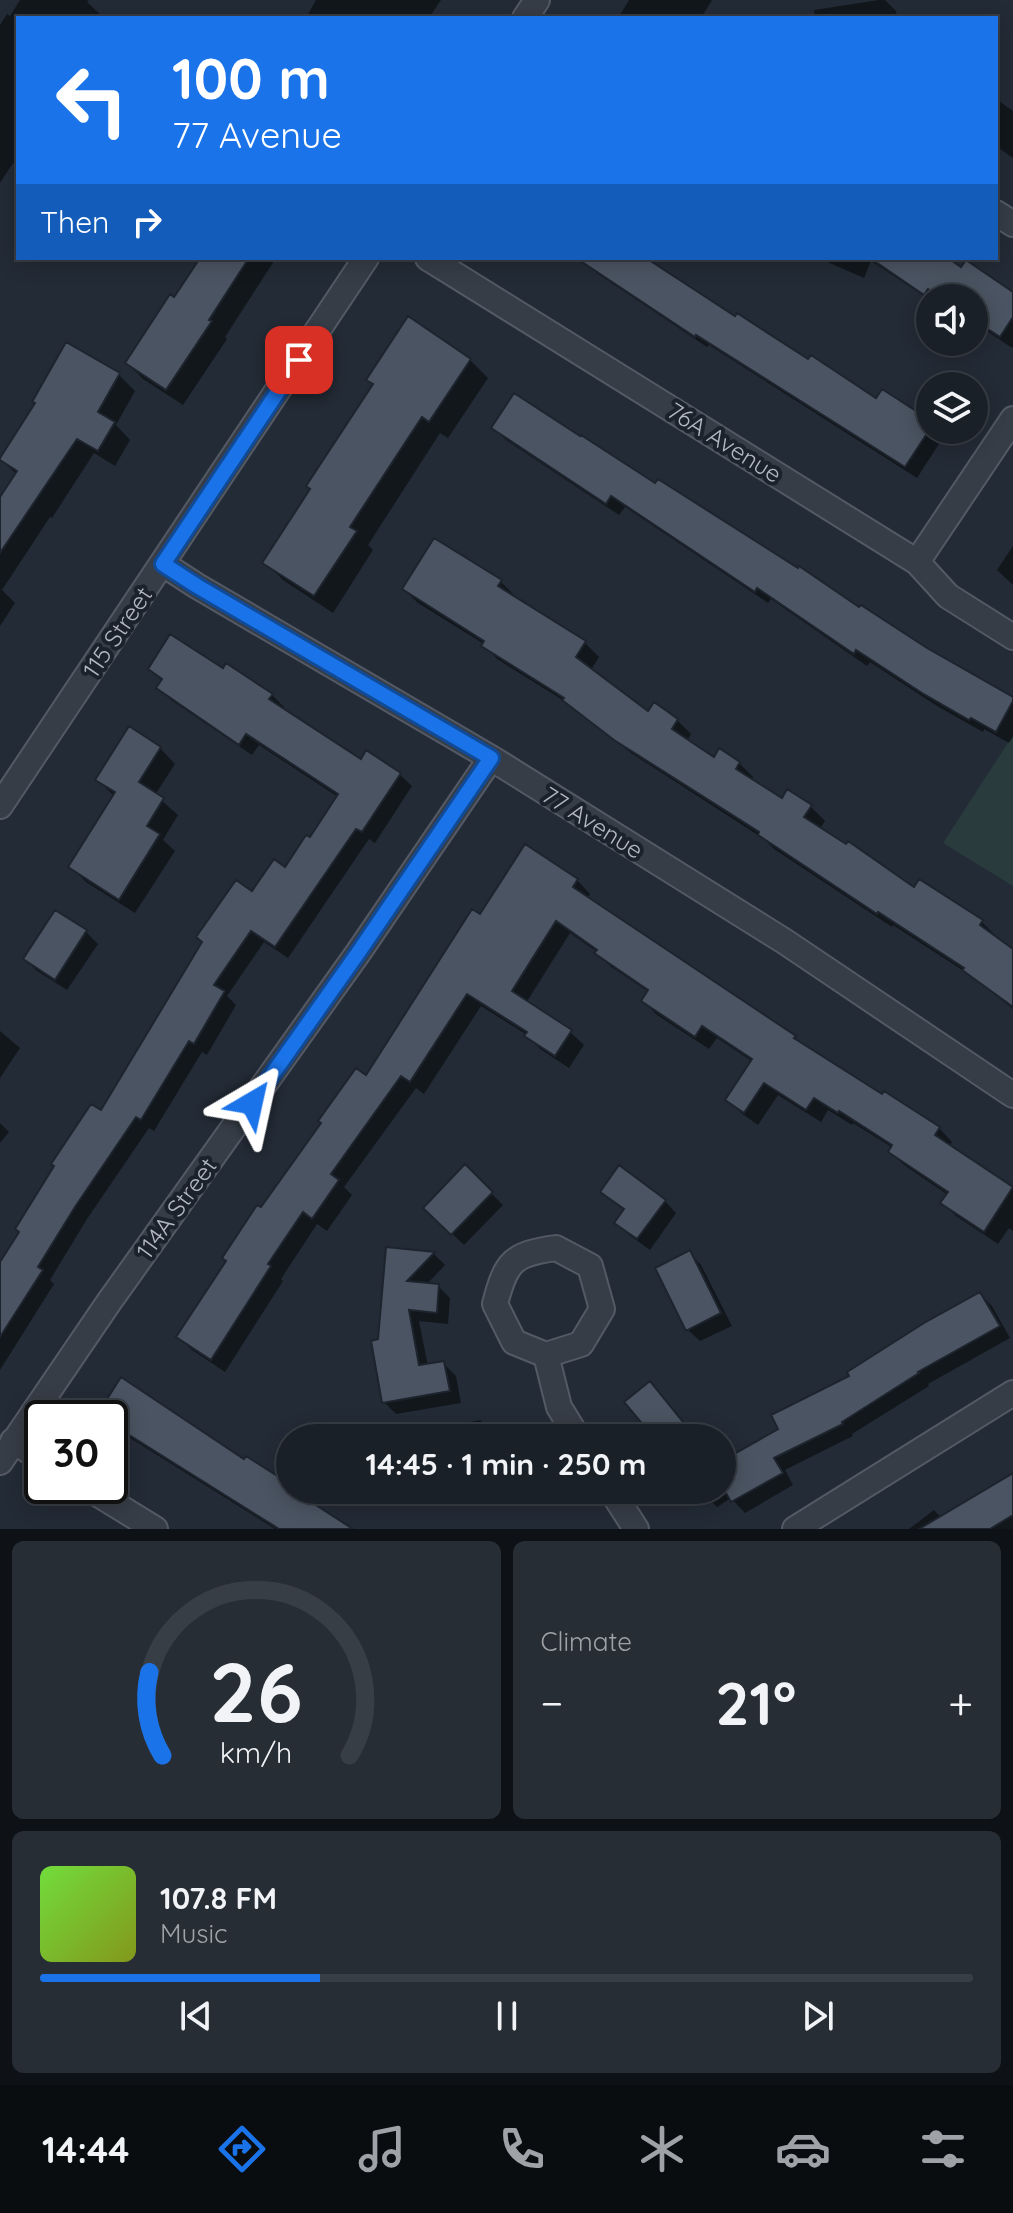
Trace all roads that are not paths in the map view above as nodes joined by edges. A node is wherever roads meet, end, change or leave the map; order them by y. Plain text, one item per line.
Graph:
1 (365, 260) edge
2 (431, 260) edge
3 (1013, 419) edge
4 (917, 562) junction
5 (163, 564) junction
6 (1013, 637) edge
7 (491, 758) junction
8 (0, 806) edge
9 (1013, 1095) edge
10 (546, 1355) junction
11 (1013, 1393) edge
12 (569, 1424) edge
13 (7, 1451) edge
14 (114, 1504) edge
15 (620, 1504) edge
16 (155, 1529) edge
17 (636, 1529) edge
18 (795, 1529) edge

1 - 5 street, 115 Street
2 - 4 street, 76A Avenue
3 - 4 street
4 - 6 street, 76A Avenue
5 - 7 street, 77 Avenue
5 - 8 street, 115 Street
7 - 9 street, 77 Avenue
7 - 13 street, 114A Street
10 - 10 street
10 - 12 street
11 - 18 street
14 - 16 street
15 - 17 street

